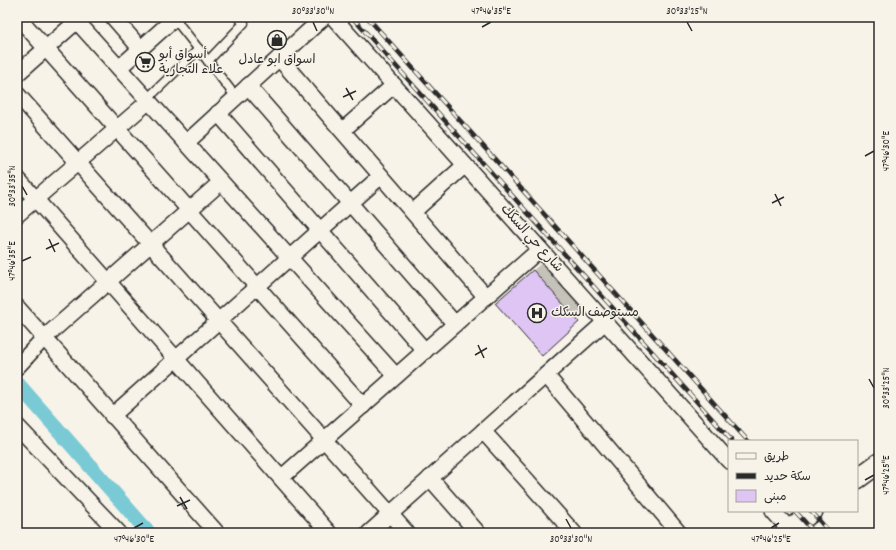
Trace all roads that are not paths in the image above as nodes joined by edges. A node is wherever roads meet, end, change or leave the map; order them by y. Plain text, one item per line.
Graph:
1 (18, 17) edge
2 (113, 17) edge
3 (238, 17) edge
4 (324, 17) edge
5 (333, 17) edge
6 (175, 18) edge
7 (75, 19) edge
8 (140, 48) junction
9 (46, 49) junction
10 (199, 49) junction
11 (279, 58) junction
12 (208, 61) junction
13 (119, 68) junction
14 (17, 74) edge
15 (394, 85) junction
16 (248, 86) junction
17 (17, 94) edge
18 (236, 97) junction
19 (148, 100) junction
20 (218, 113) junction
21 (118, 129) junction
22 (343, 130) junction
23 (186, 143) junction
24 (78, 162) junction
25 (465, 165) junction
26 (381, 176) junction
27 (17, 178) edge
28 (221, 182) junction
29 (36, 199) junction
30 (350, 204) junction
31 (189, 210) junction
32 (413, 212) junction
33 (17, 215) edge
34 (320, 231) junction
35 (150, 244) junction
36 (540, 249) junction
37 (289, 258) junction
38 (108, 282) junction
39 (257, 287) junction
40 (486, 297) junction
41 (17, 307) edge
42 (219, 321) junction
43 (605, 322) junction
44 (455, 324) junction
45 (40, 343) junction
46 (425, 351) junction
47 (176, 359) junction
48 (17, 368) edge
49 (546, 375) junction
50 (396, 376) junction
51 (363, 406) junction
52 (112, 416) junction
53 (17, 426) edge
54 (483, 431) junction
55 (324, 440) junction
56 (728, 461) edge
57 (879, 463) edge
58 (281, 478) junction
59 (430, 478) junction
60 (858, 478) edge
61 (774, 512) edge
62 (812, 512) edge
63 (390, 514) junction
64 (788, 531) edge
65 (119, 533) edge
66 (217, 533) edge
67 (329, 533) edge
68 (369, 533) edge
69 (407, 533) edge
70 (478, 533) edge
71 (574, 533) edge
72 (679, 533) edge

1 - 9 street
2 - 8 street
3 - 12 lane
4 - 11 street
5 - 15 street, شارع حي السكك
6 - 8 street
6 - 10 lane
7 - 9 street
7 - 13 street
8 - 13 street
9 - 14 street
9 - 21 street
10 - 12 lane
10 - 19 lane
11 - 16 street
11 - 22 street
12 - 18 lane
13 - 19 street
15 - 22 street
15 - 25 street, شارع حي السكك
16 - 18 street
16 - 30 street
17 - 24 street
18 - 20 street
19 - 21 street
19 - 23 street
20 - 23 street
20 - 34 street
21 - 24 street
21 - 31 street
22 - 26 street
23 - 28 street
24 - 29 street
24 - 35 street
25 - 32 street
25 - 36 street, شارع حي السكك
26 - 30 street
26 - 32 street
27 - 29 street
28 - 31 street
28 - 37 street
29 - 33 street
29 - 38 street
30 - 34 street
30 - 44 street
31 - 35 street
31 - 39 street
32 - 40 street
34 - 37 street
34 - 46 street
35 - 38 street
35 - 42 street
36 - 40 street
36 - 43 street, شارع حي السكك
37 - 39 street
37 - 50 street
38 - 45 street
38 - 47 street
39 - 42 street
39 - 51 street
40 - 44 street
41 - 45 street
42 - 47 street
42 - 55 street
43 - 49 street
43 - 56 street, شارع حي السكك
44 - 46 street
45 - 48 street
45 - 52 street
46 - 50 street
47 - 52 street
47 - 58 street
49 - 54 street
49 - 72 street
50 - 51 street
51 - 55 street
52 - 66 street
53 - 65 street
54 - 59 street
54 - 71 street
55 - 58 street
55 - 63 street
57 - 60 street
58 - 67 street
59 - 63 street
59 - 70 street
61 - 64 street
62 - 64 street
63 - 68 street
63 - 69 street

